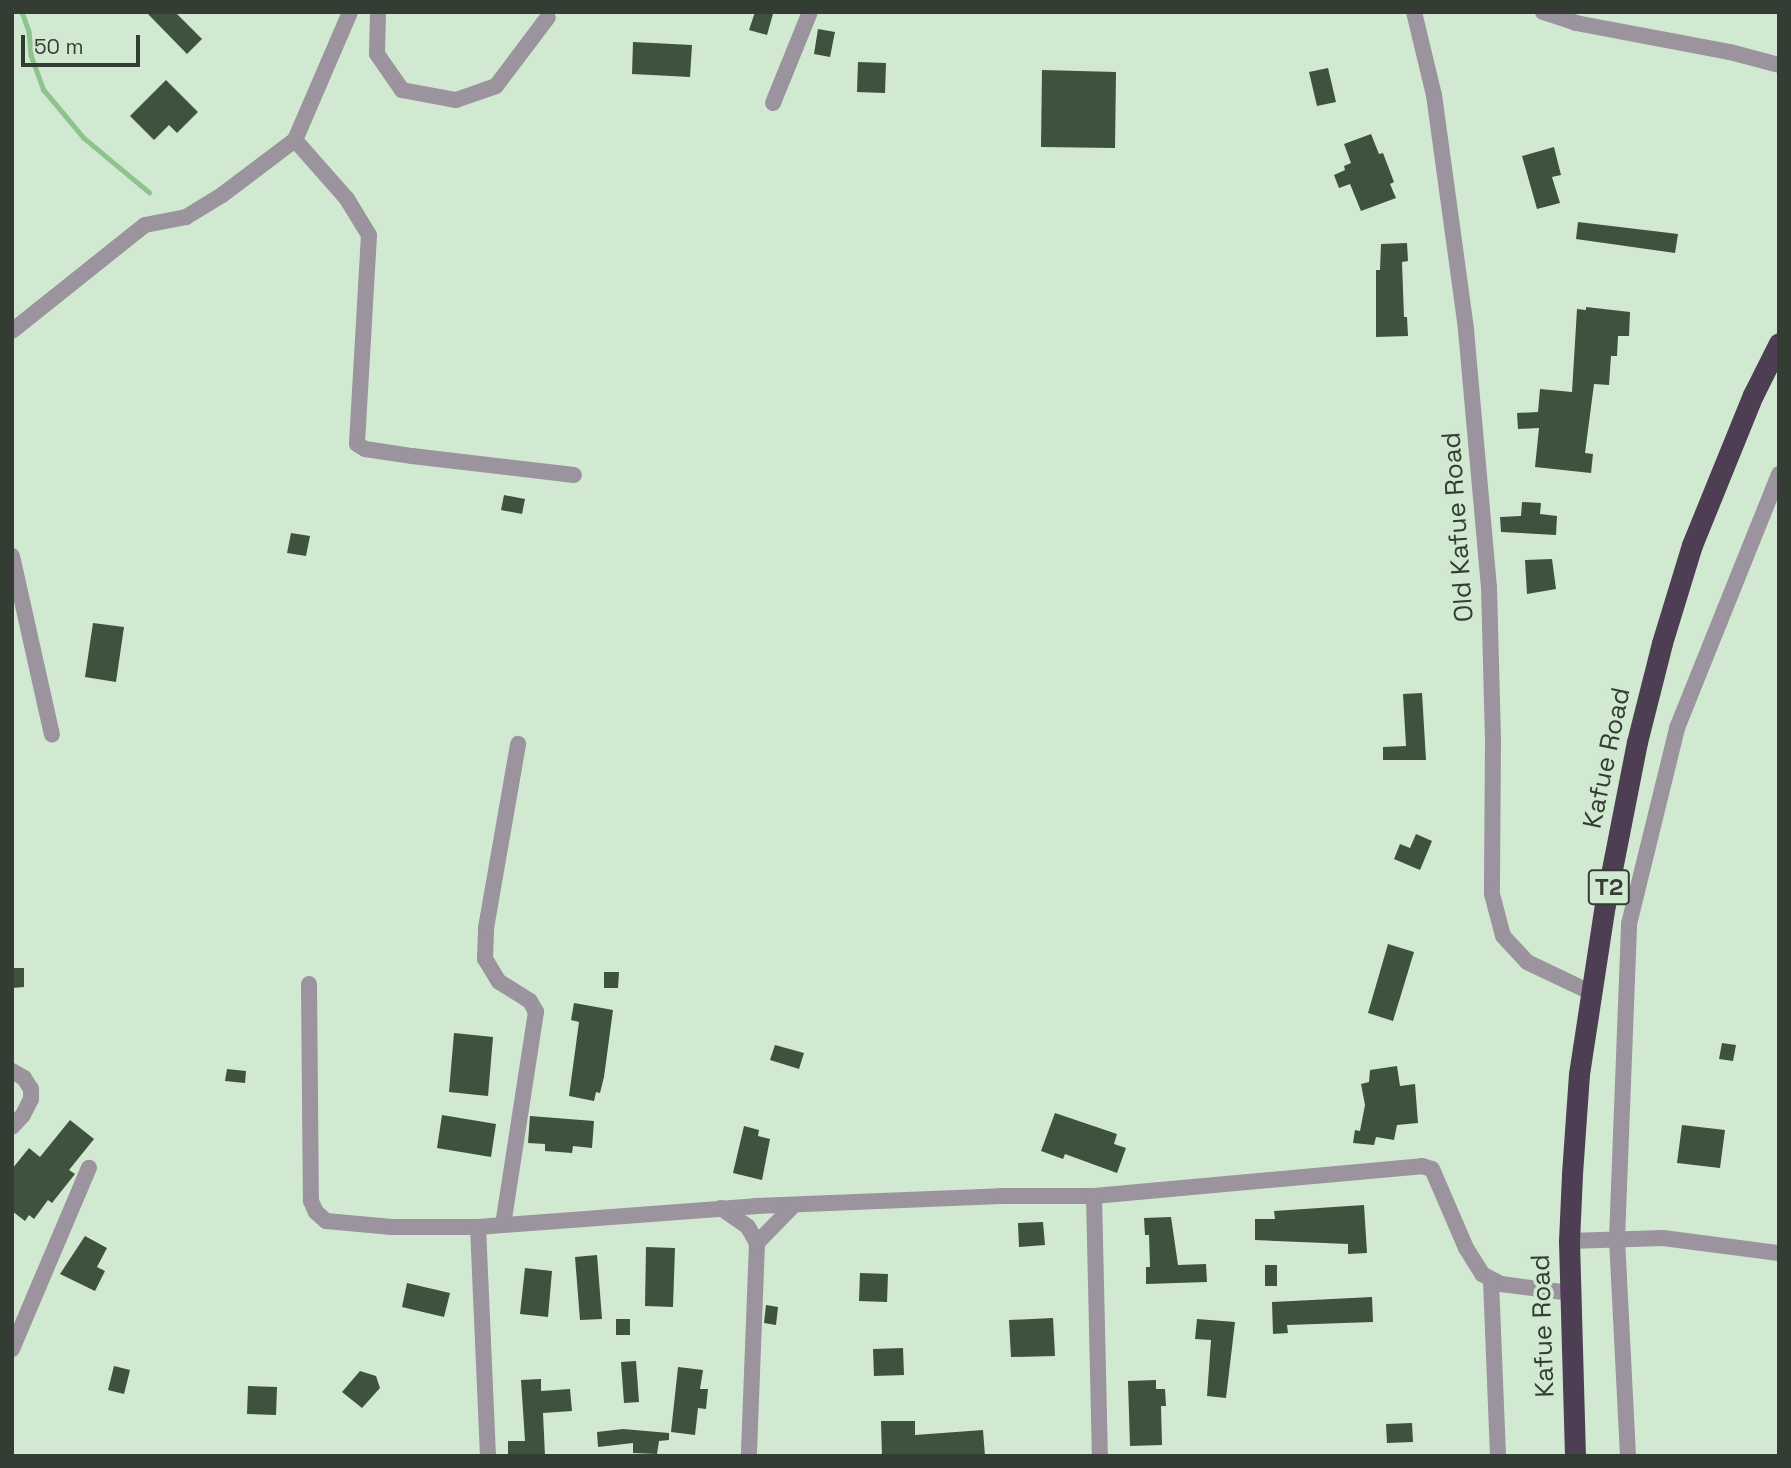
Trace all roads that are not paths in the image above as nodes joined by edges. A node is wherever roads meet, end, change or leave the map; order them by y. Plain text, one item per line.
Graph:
1 (350, 12) edge
2 (378, 12) edge
3 (810, 12) edge
4 (1414, 12) edge
5 (1543, 12) edge
6 (548, 17) dead end
7 (1779, 65) edge
8 (773, 103) dead end
9 (295, 140) junction
10 (12, 331) edge
11 (1779, 343) edge
12 (1779, 474) edge
13 (575, 475) dead end
14 (12, 556) edge
15 (52, 735) dead end
16 (518, 744) dead end
17 (309, 984) dead end
18 (1590, 992) junction
19 (12, 1071) edge
20 (12, 1127) edge
21 (89, 1168) dead end
22 (1094, 1196) junction
23 (794, 1205) junction
24 (721, 1208) junction
25 (503, 1225) junction
26 (478, 1227) junction
27 (1617, 1238) junction
28 (1569, 1241) junction
29 (757, 1243) junction
30 (1779, 1253) edge
31 (1491, 1281) junction
32 (1570, 1293) junction
33 (12, 1349) edge
34 (488, 1456) edge
35 (749, 1456) edge
36 (1100, 1456) edge
37 (1498, 1456) edge
38 (1575, 1456) edge
39 (1628, 1456) edge

1 - 9 street
2 - 6 street
3 - 8 street
4 - 18 street, Old Kafue Road
5 - 7 street
9 - 10 street
9 - 13 street
11 - 18 highway, Kafue Road / T2
12 - 27 street
14 - 15 street
16 - 25 street
17 - 26 street
18 - 28 highway, Kafue Road / T2
19 - 20 street
21 - 33 street
22 - 23 street
22 - 31 street
22 - 36 street
23 - 24 street
23 - 29 street
24 - 25 street
24 - 29 street
25 - 26 street
26 - 34 street
27 - 28 street
27 - 30 street
27 - 39 street
28 - 32 highway, Kafue Road / T2
29 - 35 street
31 - 32 street
31 - 37 street
32 - 38 highway, Kafue Road / T2

